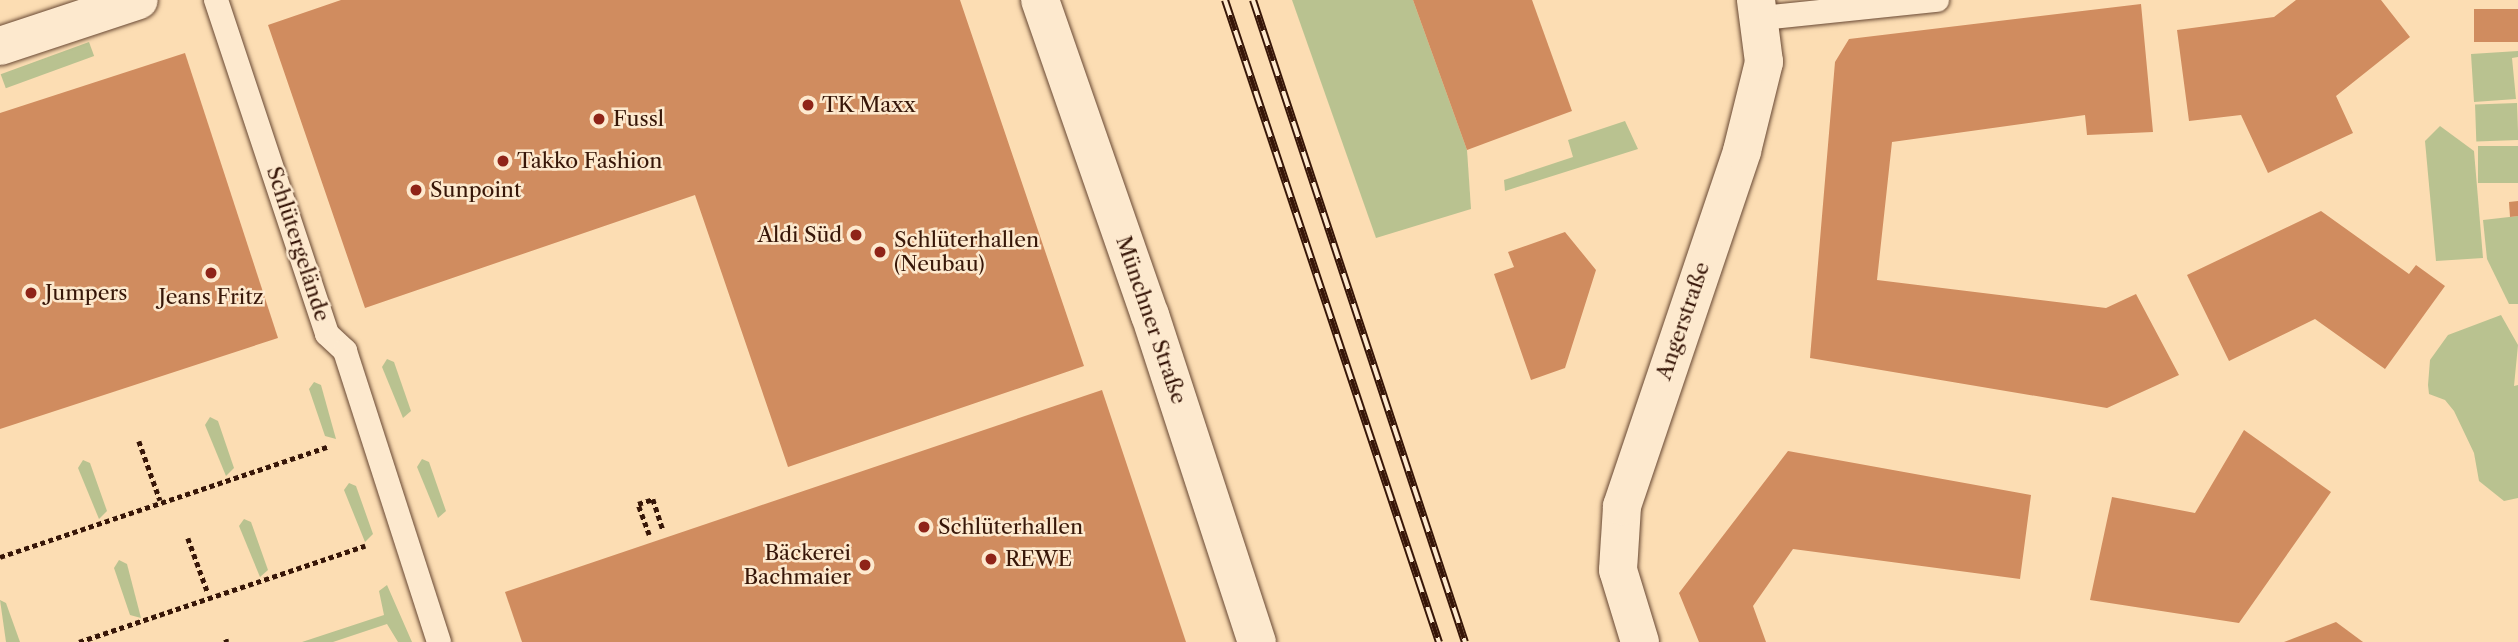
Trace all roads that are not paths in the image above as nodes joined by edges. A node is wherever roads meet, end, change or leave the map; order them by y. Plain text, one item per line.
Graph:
1 (139, 0) edge
2 (216, 0) edge
3 (1040, 0) edge
4 (1937, 0) edge
5 (81, 9) edge
6 (1759, 9) edge
7 (0, 46) edge
8 (439, 642) edge
9 (1256, 642) edge
10 (1640, 642) edge

1 - 5 street
2 - 8 lane, Schlütergelände
3 - 9 street, Münchner Straße
4 - 6 lane
5 - 7 street
6 - 10 street, Angerstraße

